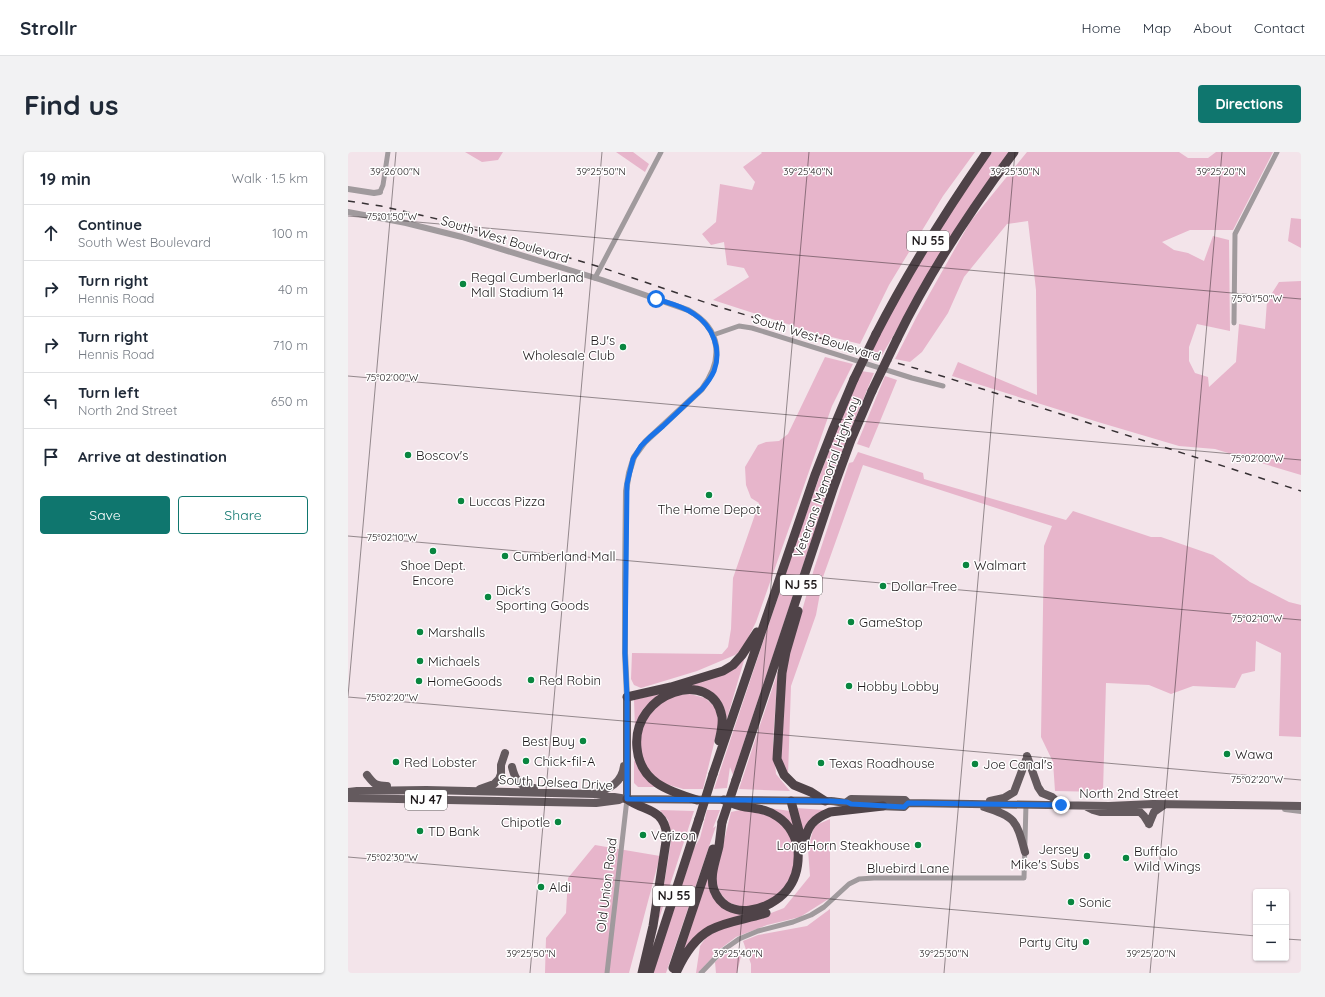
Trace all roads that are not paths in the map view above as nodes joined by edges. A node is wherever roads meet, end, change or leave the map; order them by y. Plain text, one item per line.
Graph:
1 (388, 152) edge
2 (661, 152) edge
3 (987, 152) edge
4 (1277, 152) edge
5 (1014, 153) edge
6 (348, 189) edge
7 (380, 192) joint
8 (348, 212) edge
9 (595, 278) junction
10 (1234, 323) dead end
11 (713, 334) junction
12 (943, 386) dead end
13 (827, 506) junction
14 (790, 547) junction
15 (627, 697) junction
16 (626, 746) junction
17 (505, 753) dead end
18 (512, 767) dead end
19 (713, 774) junction
20 (426, 790) junction
21 (357, 791) junction
22 (475, 791) junction
23 (348, 792) edge
24 (567, 793) junction
25 (595, 794) junction
26 (348, 798) edge
27 (627, 799) junction
28 (697, 800) junction
29 (724, 800) junction
30 (791, 801) junction
31 (825, 801) junction
32 (847, 802) junction
33 (908, 803) junction
34 (976, 804) junction
35 (1026, 804) junction
36 (1164, 804) junction
37 (1061, 805) junction
38 (1084, 805) junction
39 (883, 806) junction
40 (1276, 806) junction
41 (1301, 806) edge
42 (1301, 811) edge
43 (722, 822) junction
44 (803, 847) junction
45 (1025, 852) junction
46 (607, 973) edge
47 (642, 973) edge
48 (649, 973) edge
49 (672, 973) edge
50 (676, 973) edge
51 (701, 973) edge

1 - 7 street
2 - 9 street
3 - 14 highway, Veterans Memorial Highway / NJ 55, bridge
4 - 10 street
5 - 13 highway, Veterans Memorial Highway / NJ 55, bridge
6 - 7 street
8 - 9 street, South West Boulevard
9 - 11 street, South West Boulevard
11 - 12 street, South West Boulevard
11 - 15 street
13 - 31 highway
13 - 43 highway, Veterans Memorial Highway / NJ 55, bridge
14 - 15 highway
14 - 19 highway, Veterans Memorial Highway / NJ 55
15 - 16 main road
16 - 25 main road
16 - 27 main road
17 - 22 main road
18 - 24 main road
19 - 28 highway
19 - 48 highway, Veterans Memorial Highway / NJ 55, bridge
20 - 21 main road, South Delsea Drive / NJ 47
20 - 21 main road
20 - 22 main road, South Delsea Drive / NJ 47
21 - 23 main road, South Delsea Drive / NJ 47
22 - 24 main road, South Delsea Drive / NJ 47
24 - 25 main road, South Delsea Drive / NJ 47
25 - 27 main road, South Delsea Drive / NJ 47
26 - 27 main road, South Delsea Drive / NJ 47
27 - 28 main road, North 2nd Street / NJ 47
27 - 46 street, Old Union Road
27 - 47 highway
28 - 29 main road, North 2nd Street / NJ 47
29 - 30 main road, North 2nd Street / NJ 47
29 - 43 highway
30 - 31 main road, North 2nd Street / NJ 47
30 - 44 highway
31 - 32 main road, North 2nd Street / NJ 47
32 - 33 main road, North 2nd Street / NJ 47
32 - 39 main road, North 2nd Street / NJ 47
33 - 34 main road, North 2nd Street / NJ 47
33 - 39 main road, North 2nd Street / NJ 47
34 - 35 main road, North 2nd Street / NJ 47
34 - 37 main road
34 - 45 main road
35 - 37 main road, North 2nd Street / NJ 47
35 - 45 street
36 - 38 main road, North 2nd Street / NJ 47
36 - 38 main road
36 - 40 main road, North 2nd Street / NJ 47
37 - 38 main road, North 2nd Street / NJ 47
39 - 44 highway
40 - 41 main road, North 2nd Street / NJ 47
40 - 42 street
43 - 49 highway, Veterans Memorial Highway / NJ 55
44 - 50 highway
45 - 51 street, Bluebird Lane

